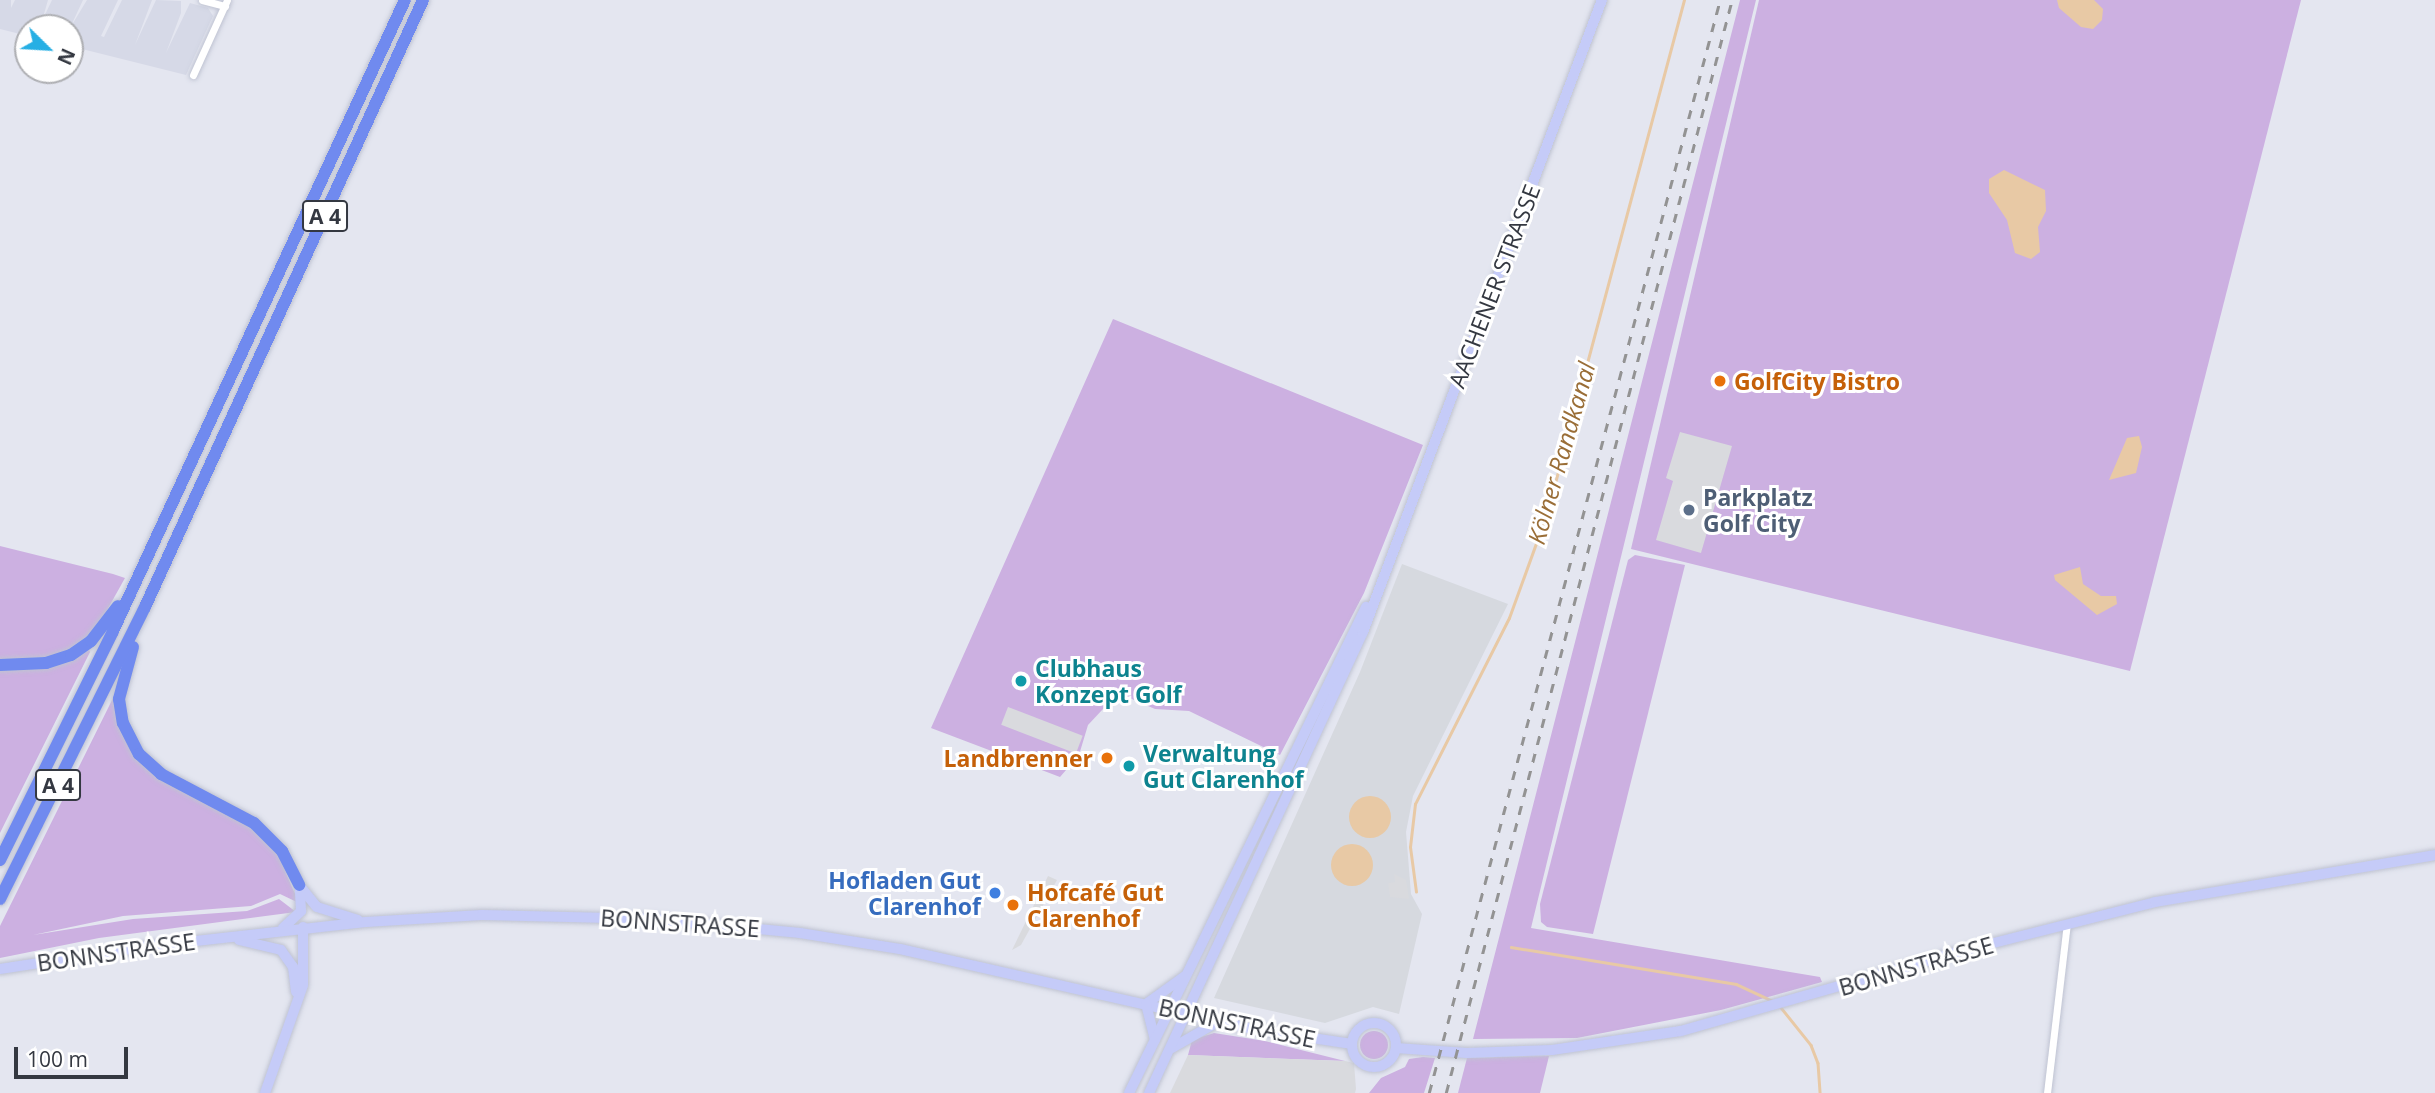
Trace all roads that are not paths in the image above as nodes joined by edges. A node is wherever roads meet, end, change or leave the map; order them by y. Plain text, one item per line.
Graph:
1 (202, 0) edge
2 (405, 0) edge
3 (424, 0) edge
4 (1602, 0) edge
5 (226, 3) edge
6 (193, 75) dead end
7 (1383, 572) junction
8 (136, 579) junction
9 (145, 607) junction
10 (0, 665) edge
11 (2435, 855) edge
12 (0, 860) edge
13 (299, 885) junction
14 (0, 899) edge
15 (366, 922) junction
16 (2067, 924) junction
17 (303, 928) junction
18 (279, 931) junction
19 (225, 937) junction
20 (0, 969) edge
21 (1185, 975) junction
22 (1146, 1004) junction
23 (1169, 1009) junction
24 (294, 1012) junction
25 (1188, 1014) junction
26 (1219, 1021) junction
27 (1154, 1040) junction
28 (1352, 1044) junction
29 (1172, 1048) junction
30 (1396, 1048) junction
31 (265, 1093) edge
32 (1129, 1093) edge
33 (1149, 1093) edge
34 (2046, 1093) edge

1 - 5 street
2 - 8 highway, A 4
3 - 9 highway, A 4
4 - 7 main road, AACHENER STRASSE
5 - 6 street
7 - 21 main road, AACHENER STRASSE
7 - 25 main road, AACHENER STRASSE
8 - 10 highway
8 - 12 highway, A 4
9 - 13 highway
9 - 14 highway, A 4
11 - 16 main road, BONNSTRASSE
13 - 15 main road
13 - 18 main road
15 - 17 main road, BONNSTRASSE
15 - 22 main road, BONNSTRASSE
16 - 30 main road, BONNSTRASSE
16 - 34 street
17 - 18 main road, BONNSTRASSE
17 - 24 main road
18 - 19 main road, BONNSTRASSE
19 - 20 main road, BONNSTRASSE
19 - 24 main road
21 - 22 main road
21 - 23 main road, AACHENER STRASSE
22 - 23 main road, BONNSTRASSE
22 - 27 main road
23 - 25 main road, BONNSTRASSE
23 - 27 main road, AACHENER STRASSE
24 - 31 main road
25 - 26 main road, BONNSTRASSE
25 - 29 main road, AACHENER STRASSE
26 - 28 main road, BONNSTRASSE
26 - 29 main road
27 - 32 main road, AACHENER STRASSE
28 - 30 main road
28 - 30 main road
29 - 33 main road, AACHENER STRASSE

